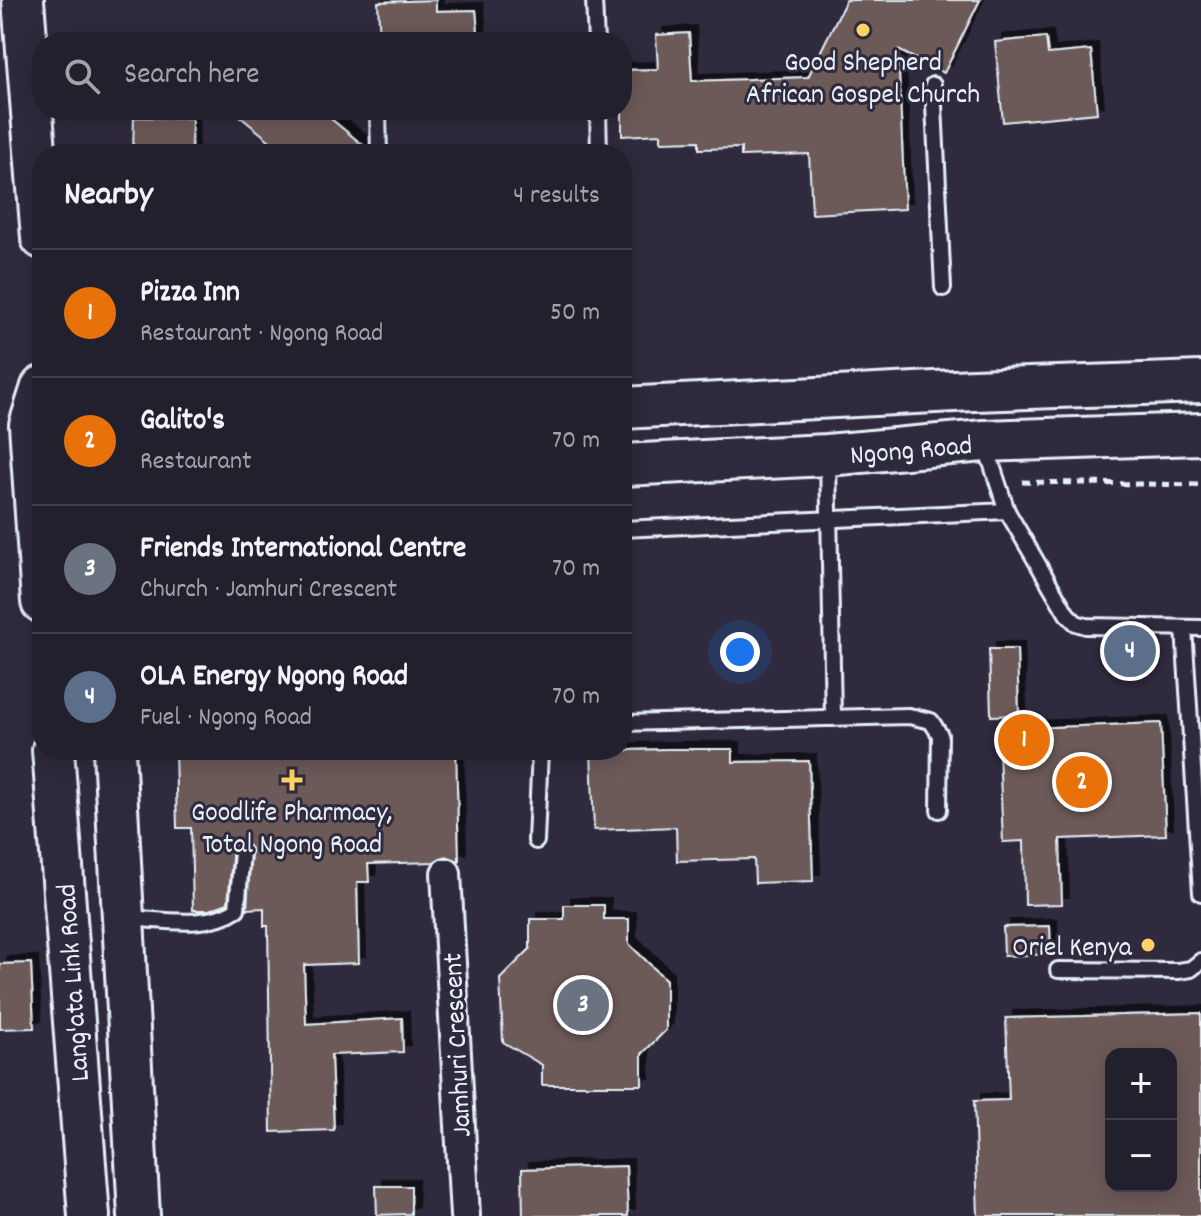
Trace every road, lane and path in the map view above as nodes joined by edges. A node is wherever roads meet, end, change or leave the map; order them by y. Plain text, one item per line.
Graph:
1 (23, 0) edge
2 (594, 0) edge
3 (596, 32) edge
4 (933, 85) dead end
5 (32, 113) edge
6 (33, 120) edge
7 (378, 120) edge
8 (598, 120) edge
9 (34, 144) edge
10 (379, 144) edge
11 (599, 144) edge
12 (943, 288) dead end
13 (1201, 382) edge
14 (632, 407) edge
15 (24, 427) edge
16 (1201, 434) edge
17 (984, 441) junction
18 (827, 455) junction
19 (632, 465) edge
20 (25, 490) edge
21 (1007, 511) junction
22 (830, 518) junction
23 (632, 528) edge
24 (32, 536) edge
25 (1184, 628) junction
26 (1201, 628) edge
27 (833, 718) junction
28 (632, 723) edge
29 (54, 760) edge
30 (115, 760) edge
31 (540, 760) edge
32 (939, 810) dead end
33 (536, 841) dead end
34 (242, 852) dead end
35 (446, 873) dead end
36 (1201, 893) edge
37 (123, 918) junction
38 (1201, 961) edge
39 (1058, 970) dead end
40 (89, 1216) edge
41 (139, 1216) edge
42 (465, 1216) edge

1 - 5 main road
2 - 3 lane
4 - 12 lane
6 - 9 main road
7 - 10 lane
8 - 11 lane
13 - 14 main road, Ngong Road
15 - 20 main road
16 - 17 main road, Ngong Road
17 - 18 main road, Ngong Road
17 - 21 lane
18 - 19 main road, Ngong Road
18 - 22 lane
20 - 24 main road
21 - 22 lane
21 - 25 lane
22 - 23 lane
22 - 27 lane
25 - 26 lane
25 - 36 lane
27 - 28 lane
27 - 32 lane
29 - 40 main road, Lang'ata Link Road
30 - 37 main road, Lang'ata Link Road
31 - 33 lane
34 - 37 lane
35 - 42 street, Jamhuri Crescent
37 - 41 main road, Lang'ata Link Road
38 - 39 lane

